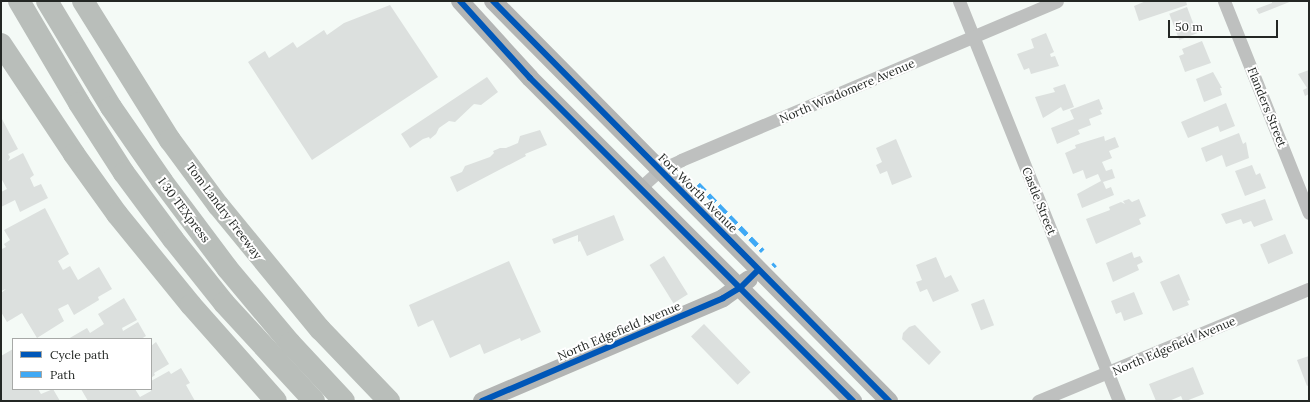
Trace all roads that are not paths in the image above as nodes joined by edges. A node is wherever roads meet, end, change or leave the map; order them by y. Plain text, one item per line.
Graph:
1 (19, 1) edge
2 (47, 1) edge
3 (83, 1) edge
4 (460, 1) edge
5 (492, 1) edge
6 (959, 1) edge
7 (1057, 1) edge
8 (1224, 1) edge
9 (973, 37) junction
10 (1, 44) edge
11 (548, 59) junction
12 (530, 78) junction
13 (660, 170) junction
14 (641, 187) junction
15 (1309, 213) edge
16 (758, 270) junction
17 (740, 287) junction
18 (1309, 290) edge
19 (1108, 374) junction
20 (504, 397) edge
21 (276, 401) edge
22 (314, 401) edge
23 (344, 401) edge
24 (389, 401) edge
25 (482, 401) edge
26 (853, 401) edge
27 (889, 401) edge
28 (1038, 401) edge
29 (1119, 401) edge

1 - 22 highway
2 - 23 highway, I 30 TEXpress
3 - 24 highway, Tom Landry Freeway
4 - 12 main road
5 - 11 main road, Fort Worth Avenue
6 - 9 street, Castle Street
7 - 9 street, North Windomere Avenue
8 - 15 street, Flanders Street
9 - 13 street, North Windomere Avenue
9 - 19 street, Castle Street
10 - 21 highway
11 - 12 main road
11 - 13 main road, Fort Worth Avenue
12 - 14 main road
13 - 14 street, North Windomere Avenue
13 - 16 main road, Fort Worth Avenue
14 - 17 main road
16 - 17 main road, North Edgefield Avenue
16 - 27 main road, Fort Worth Avenue
17 - 20 main road, North Edgefield Avenue
17 - 26 main road
18 - 19 street, North Edgefield Avenue
19 - 28 street, North Edgefield Avenue
19 - 29 street, Castle Street
20 - 25 main road, North Edgefield Avenue

